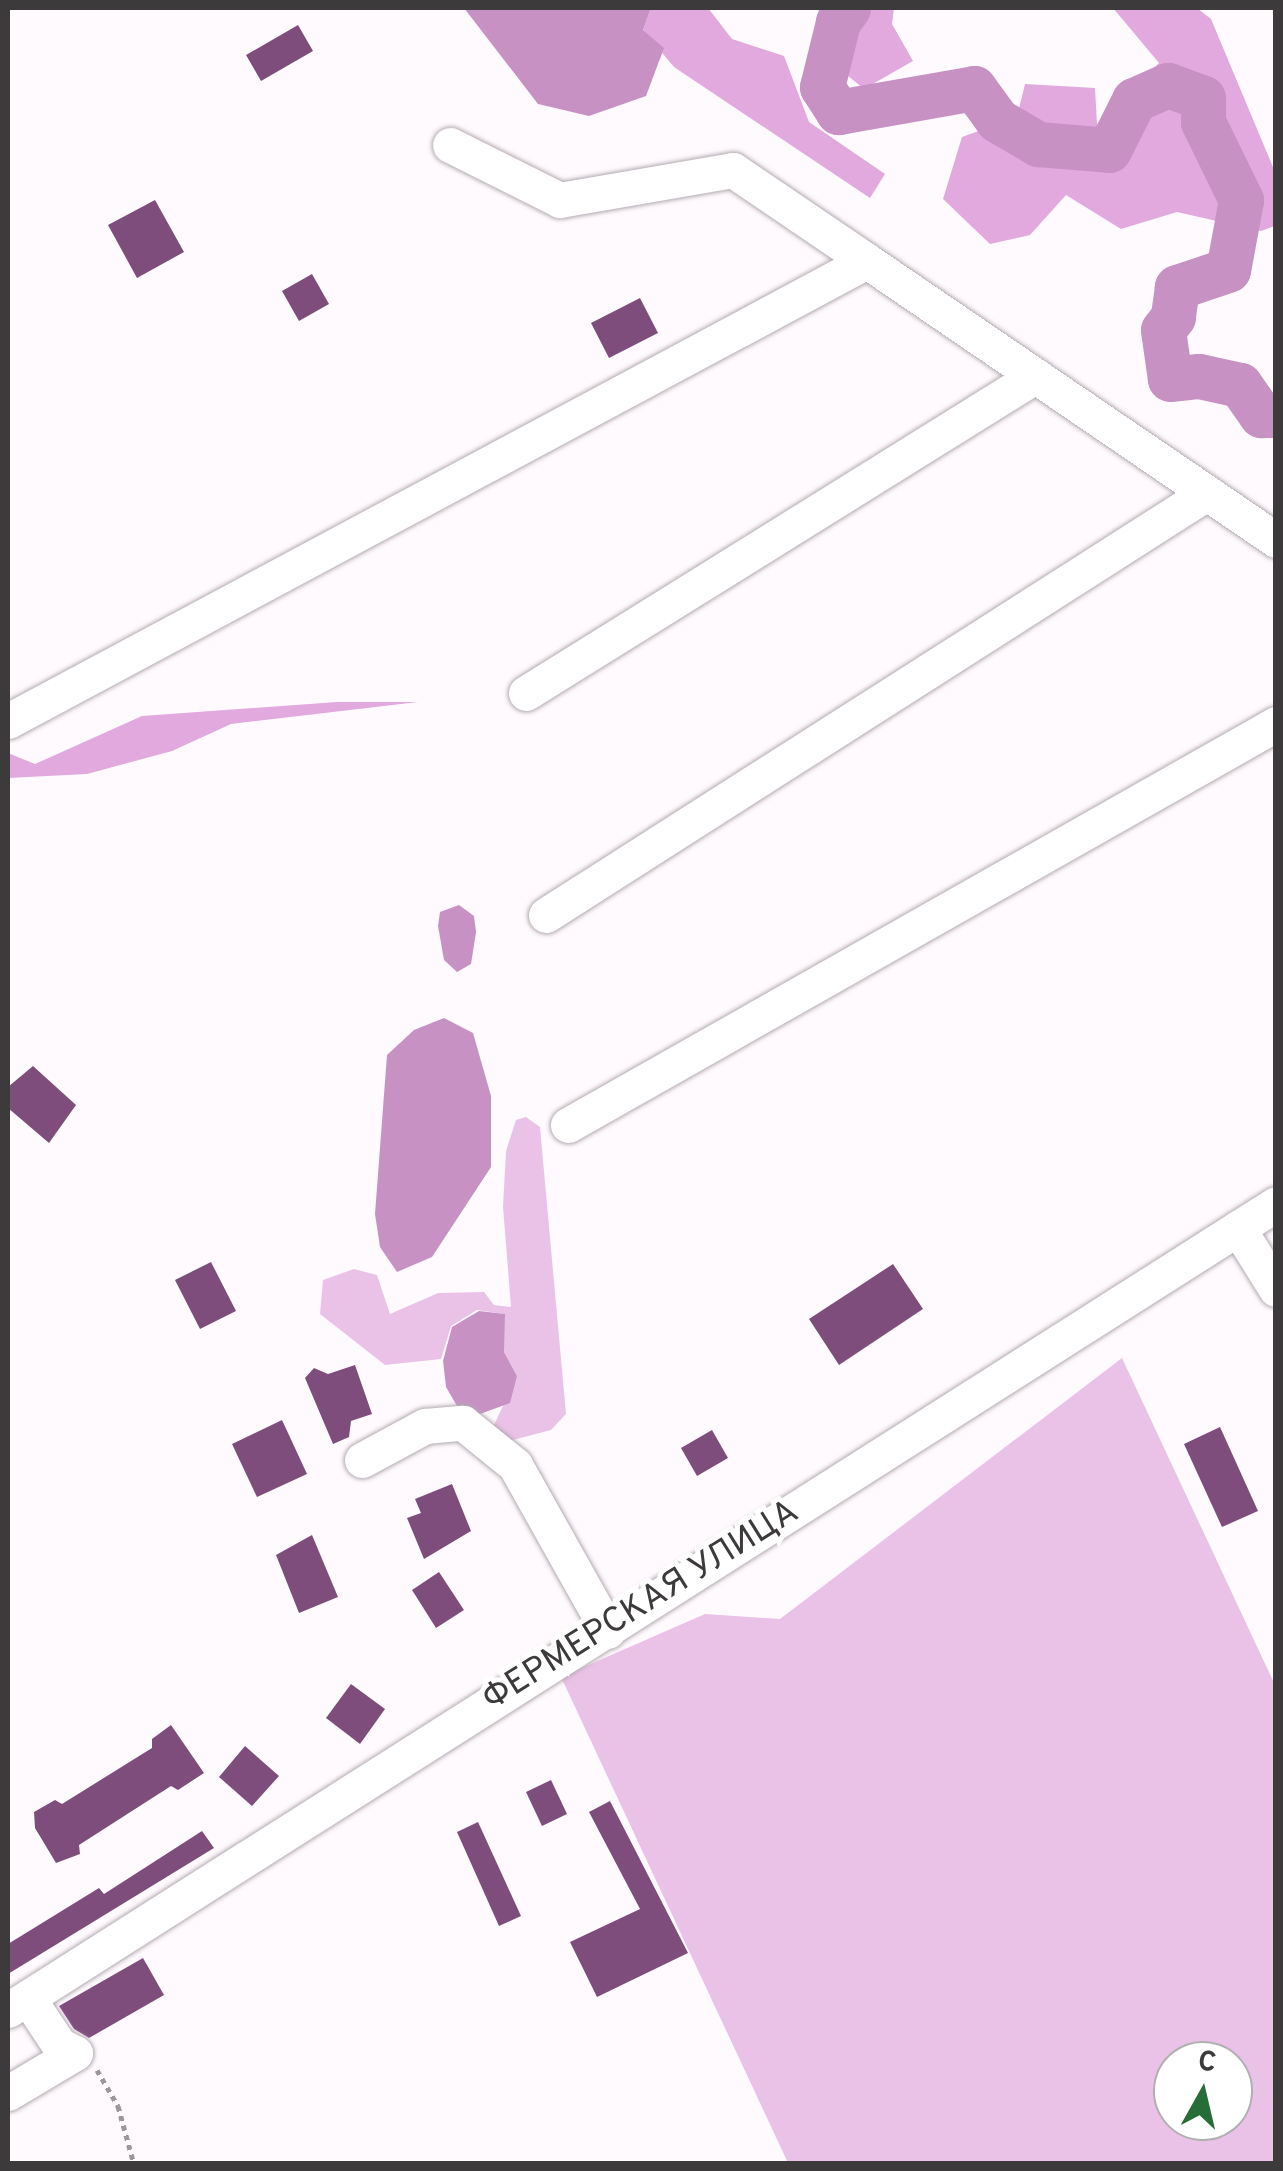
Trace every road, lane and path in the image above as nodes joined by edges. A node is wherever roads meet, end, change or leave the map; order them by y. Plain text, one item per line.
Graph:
1 (450, 145) dead end
2 (867, 261) junction
3 (1035, 376) junction
4 (1207, 493) junction
5 (1276, 540) edge
6 (526, 693) dead end
7 (8, 721) edge
8 (1276, 724) edge
9 (546, 915) dead end
10 (568, 1125) dead end
11 (1276, 1204) edge
12 (1238, 1228) junction
13 (1276, 1289) edge
14 (362, 1460) dead end
15 (608, 1631) junction
16 (18, 2004) edge
17 (75, 2053) junction
18 (8, 2094) edge
19 (134, 2164) edge

1 - 2 street
2 - 3 street
2 - 7 street
3 - 4 street
3 - 6 street
4 - 5 street
4 - 9 street
8 - 10 street
11 - 12 street, ФЕРМЕРСКАЯ УЛИЦА
12 - 13 street
12 - 15 street, ФЕРМЕРСКАЯ УЛИЦА
14 - 15 street
15 - 16 street, ФЕРМЕРСКАЯ УЛИЦА
16 - 17 street
17 - 18 street
17 - 19 path

